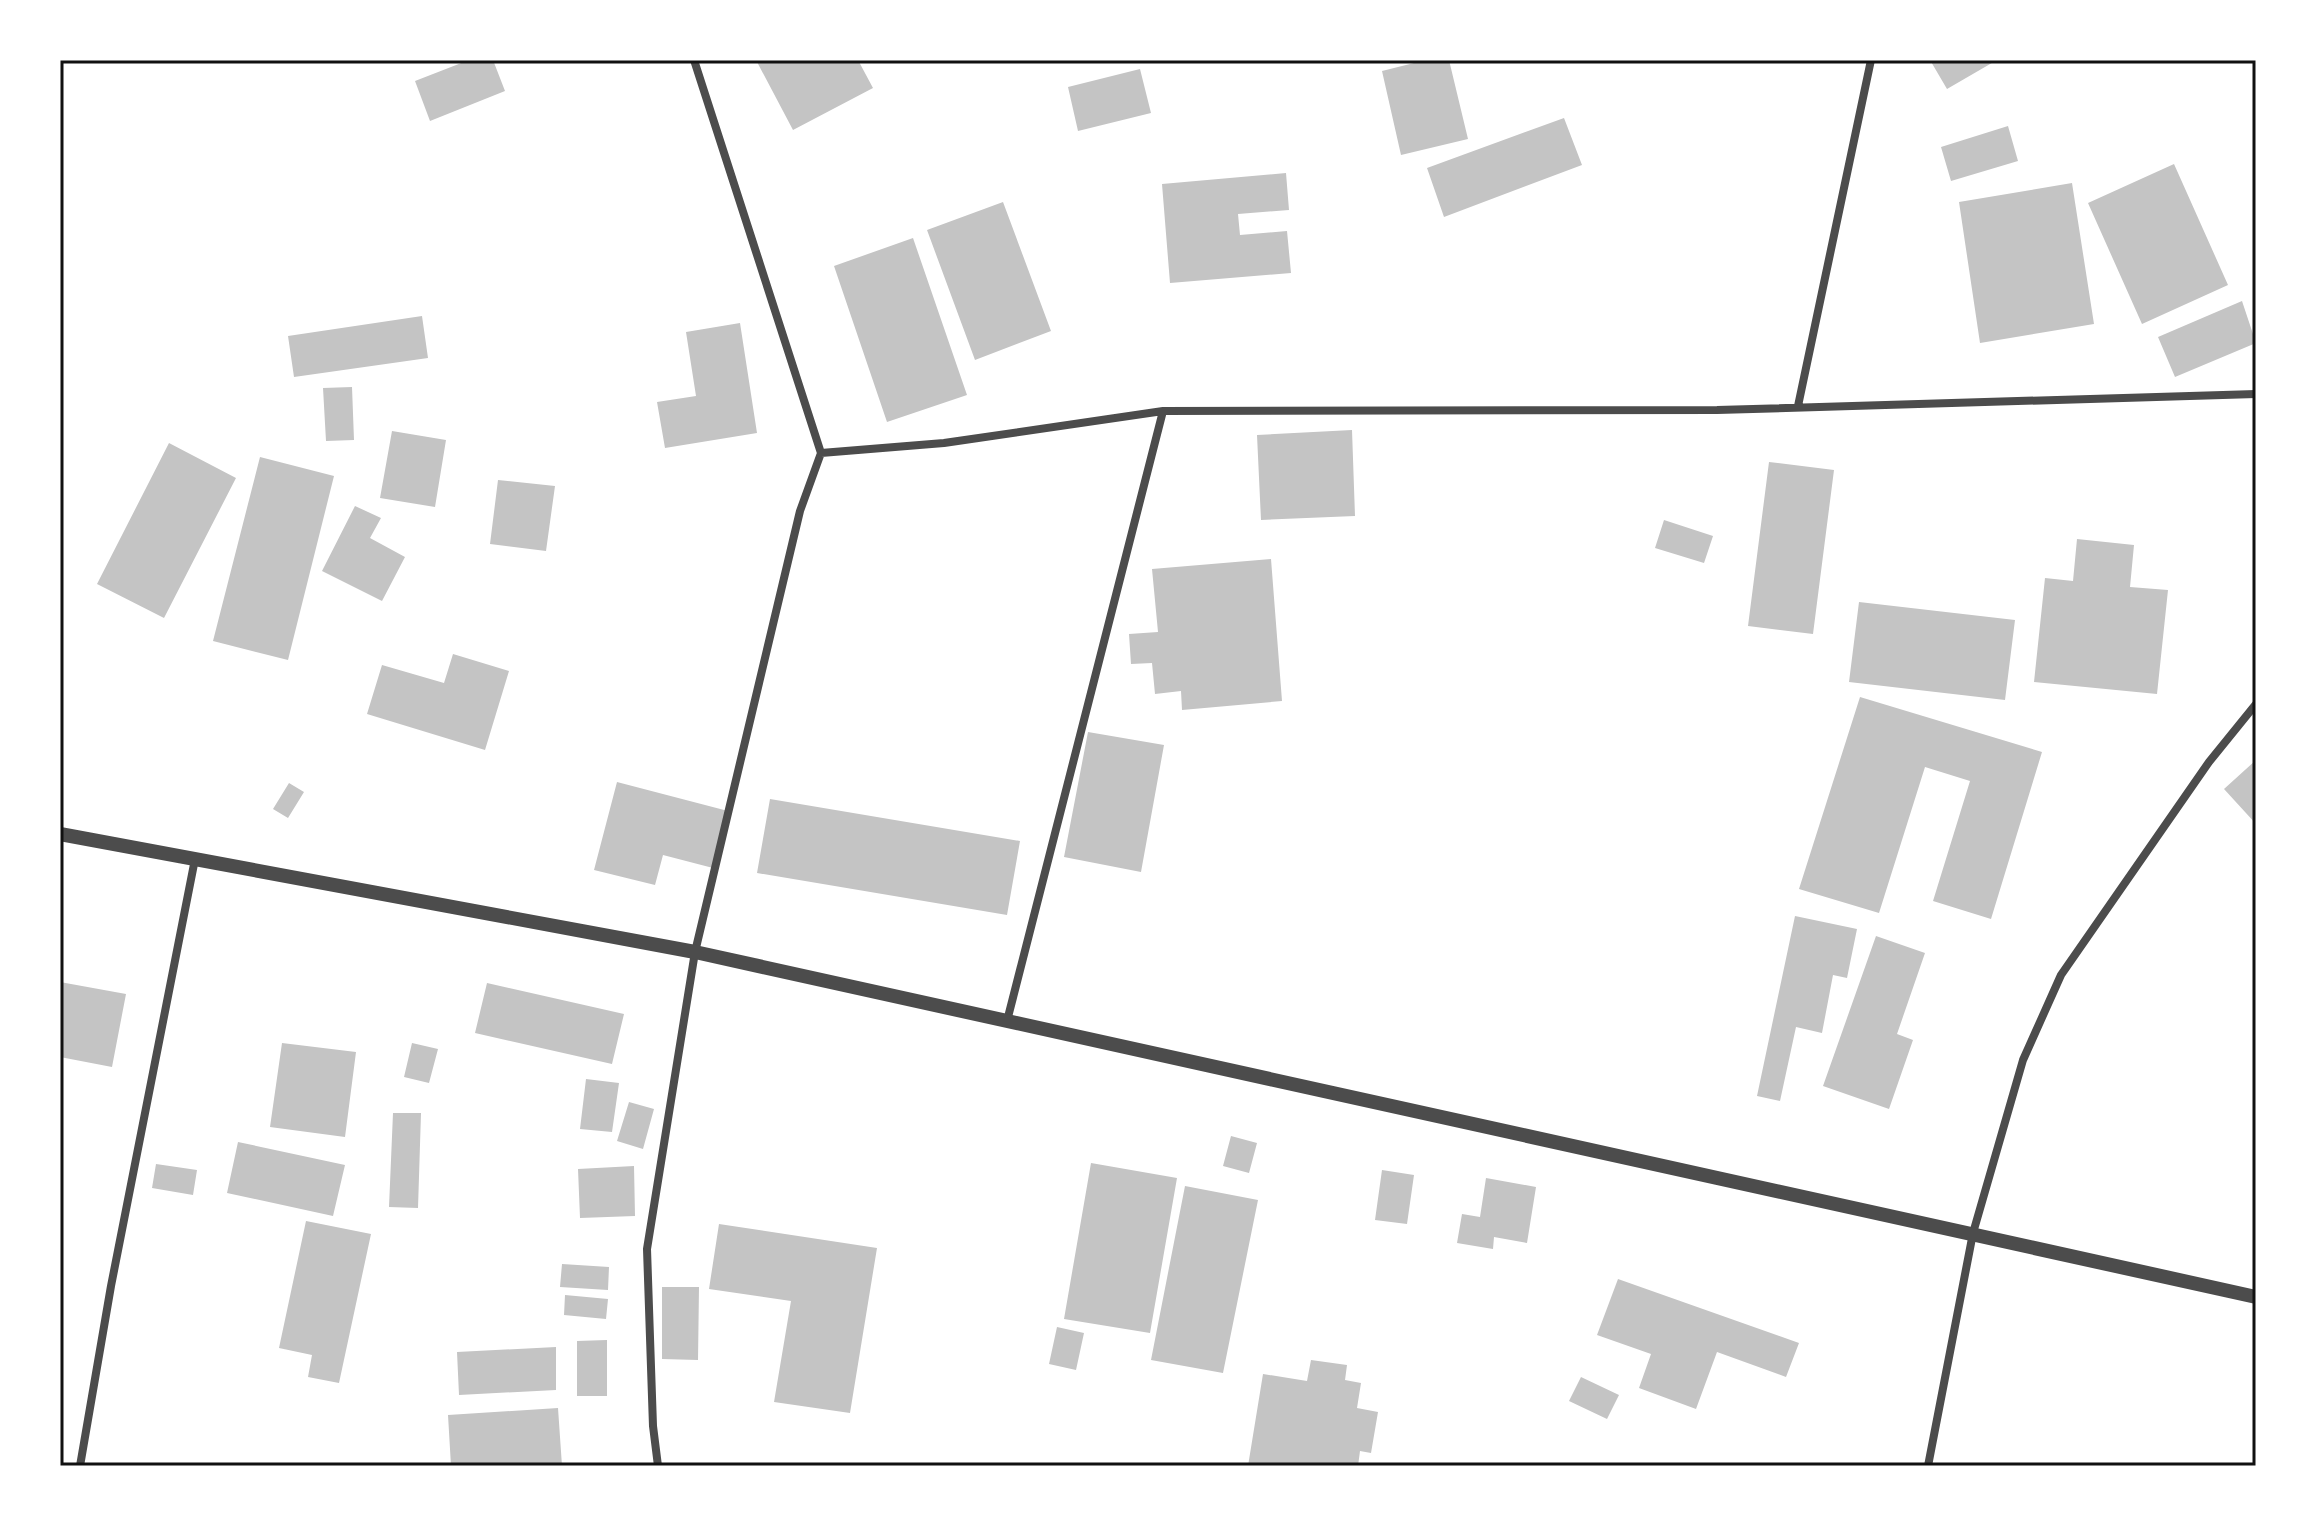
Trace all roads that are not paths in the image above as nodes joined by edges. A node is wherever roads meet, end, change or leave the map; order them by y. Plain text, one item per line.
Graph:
1 (694, 60) edge
2 (1871, 60) edge
3 (2256, 394) edge
4 (1798, 406) junction
5 (1163, 411) junction
6 (821, 453) junction
7 (2256, 704) edge
8 (60, 834) edge
9 (195, 858) junction
10 (695, 952) junction
11 (1007, 1021) junction
12 (1973, 1233) junction
13 (2256, 1297) edge
14 (80, 1466) edge
15 (658, 1466) edge
16 (1928, 1466) edge

1 - 6 street
2 - 4 street
3 - 4 street
4 - 5 street
5 - 6 street
5 - 11 street
6 - 10 street
7 - 12 street
8 - 9 street
9 - 10 street
9 - 14 street
10 - 11 street
10 - 15 street
11 - 12 street
12 - 13 street
12 - 16 street

